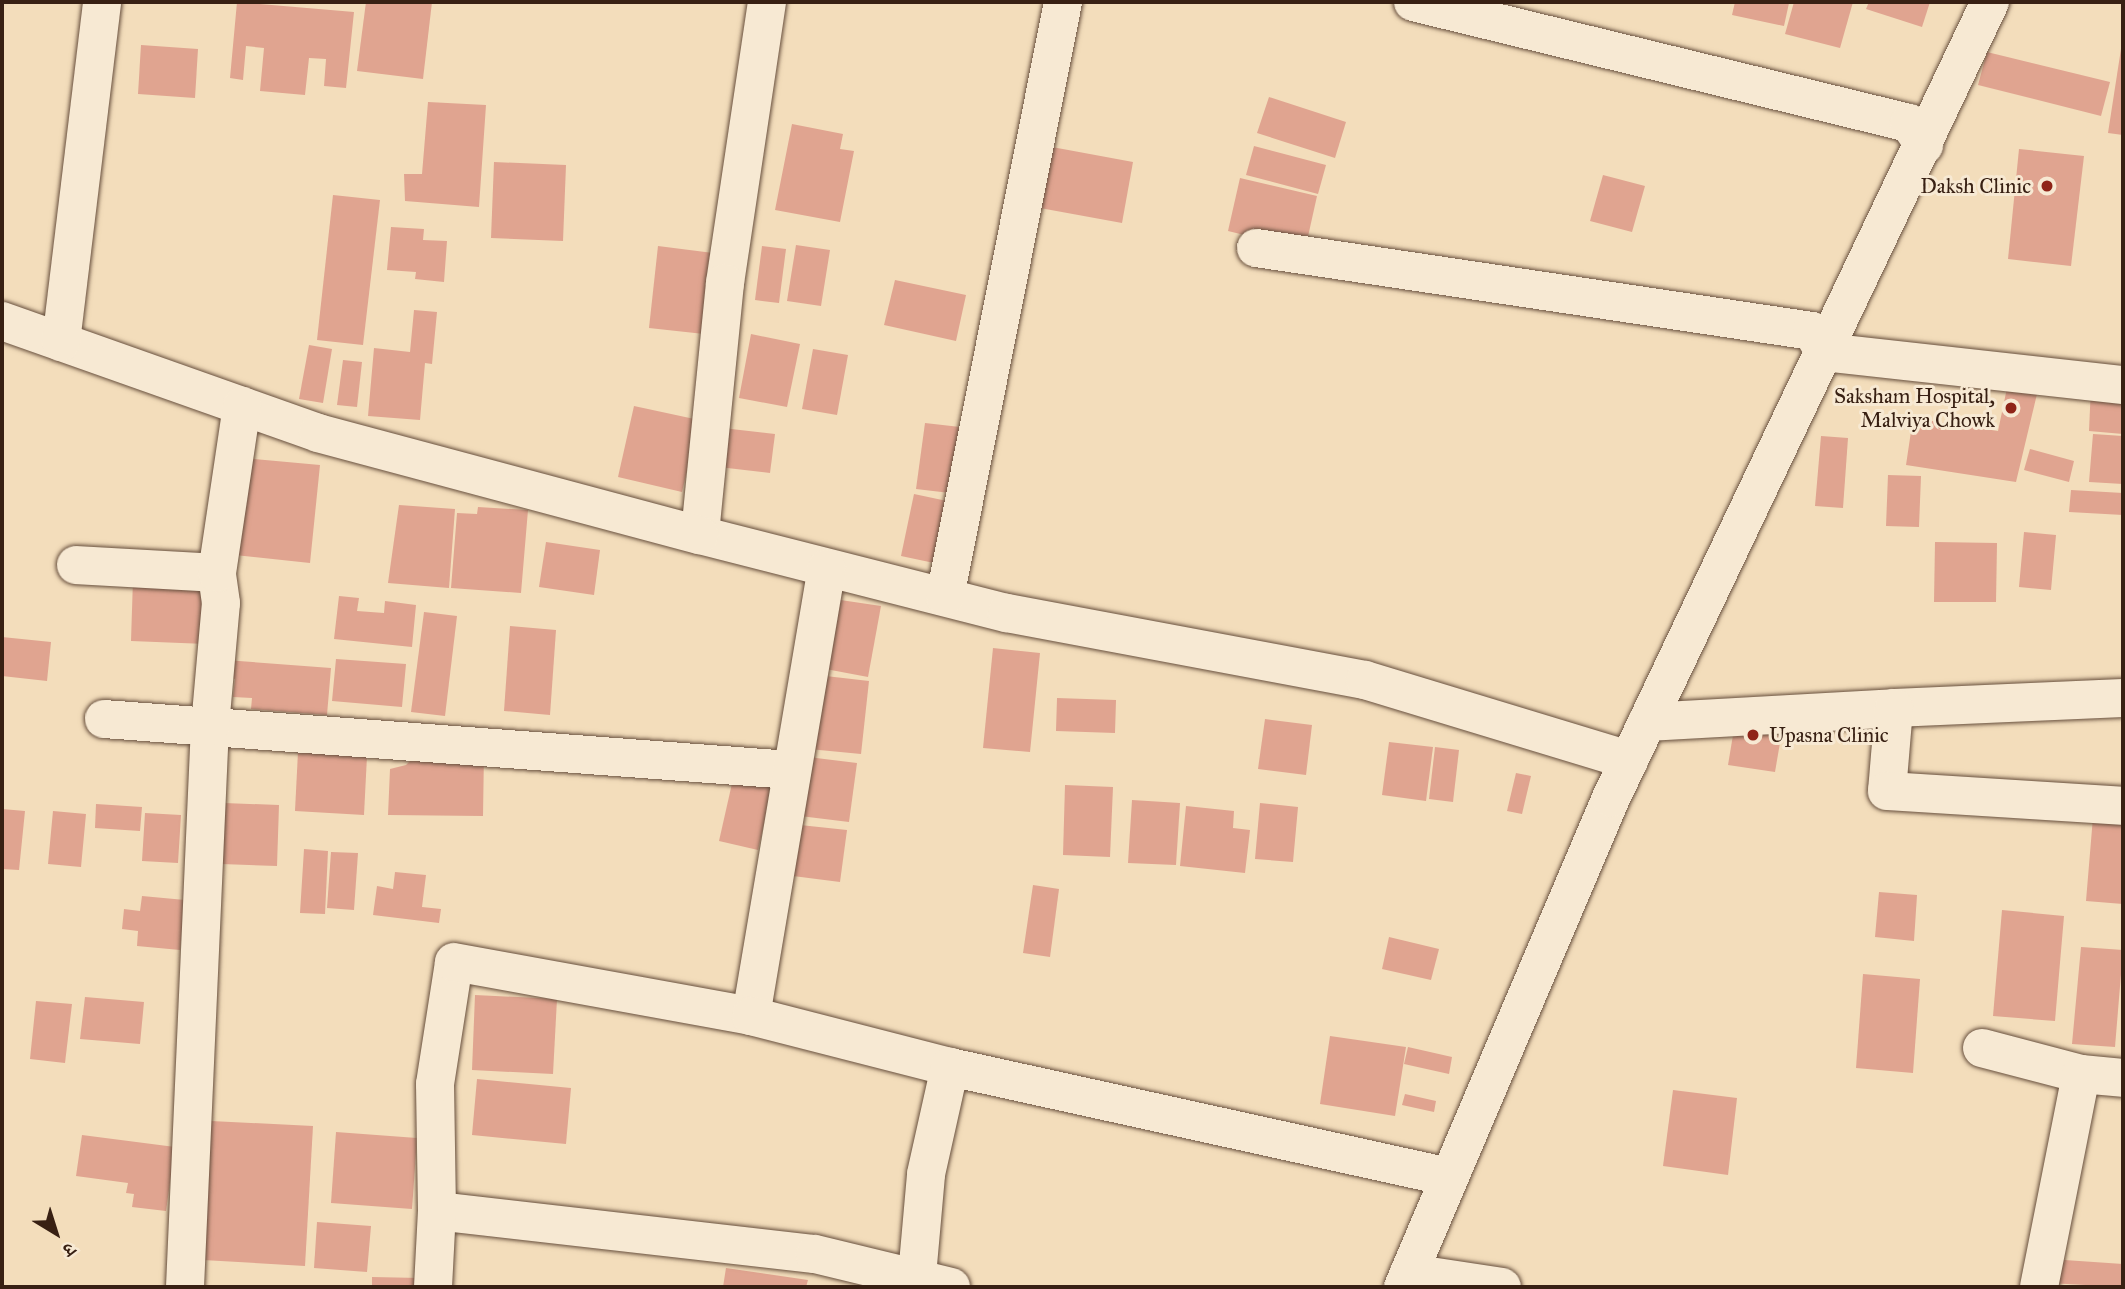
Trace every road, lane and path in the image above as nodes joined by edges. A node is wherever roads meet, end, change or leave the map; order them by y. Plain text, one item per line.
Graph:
1 (102, 2) edge
2 (767, 2) edge
3 (1063, 2) edge
4 (1413, 2) edge
5 (1982, 5) edge
6 (1924, 145) junction
7 (1256, 248) dead end
8 (2, 321) edge
9 (61, 342) junction
10 (1824, 352) junction
11 (2123, 386) edge
12 (242, 406) junction
13 (701, 535) junction
14 (76, 565) dead end
15 (827, 568) junction
16 (217, 573) junction
17 (945, 597) junction
18 (2123, 698) edge
19 (1894, 708) junction
20 (104, 719) dead end
21 (1647, 722) junction
22 (210, 726) junction
23 (1629, 760) junction
24 (790, 770) junction
25 (2123, 806) edge
26 (751, 1016) junction
27 (1982, 1048) dead end
28 (950, 1067) junction
29 (2081, 1074) junction
30 (2123, 1079) edge
31 (1449, 1177) junction
32 (437, 1210) junction
33 (1406, 1280) edge
34 (928, 1285) edge
35 (185, 1287) edge
36 (433, 1287) edge
37 (1502, 1287) edge
38 (2039, 1287) edge

1 - 9 street
2 - 13 street
3 - 17 street
4 - 6 street
5 - 6 street
6 - 10 street
7 - 10 street
8 - 9 street
9 - 12 street
10 - 11 street
10 - 21 street
12 - 13 street
12 - 16 street
13 - 15 street
14 - 16 street
15 - 17 street
15 - 24 street
16 - 22 street
17 - 23 street
18 - 19 street
19 - 21 street
19 - 25 street
20 - 22 street
21 - 23 street
22 - 24 street
22 - 35 street
23 - 31 street
24 - 26 street
26 - 28 street
26 - 32 street
27 - 29 street
28 - 31 street
28 - 34 street
29 - 30 street
29 - 38 street
31 - 33 street
32 - 34 street
32 - 36 street
33 - 37 street

